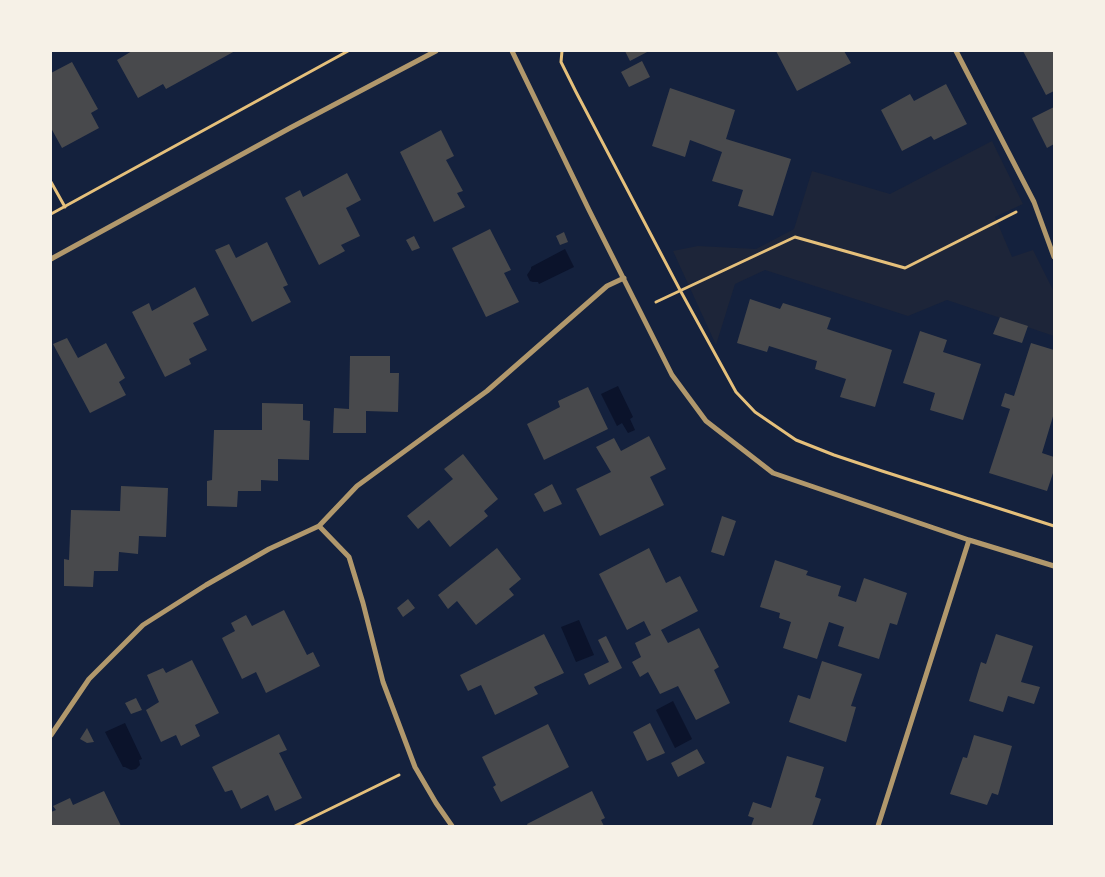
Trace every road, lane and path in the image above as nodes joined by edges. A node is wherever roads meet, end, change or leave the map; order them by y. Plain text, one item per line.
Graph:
1 (348, 51) edge
2 (436, 51) edge
3 (512, 51) edge
4 (562, 51) edge
5 (956, 51) edge
6 (51, 182) edge
7 (1034, 202) junction
8 (65, 207) junction
9 (51, 214) edge
10 (1054, 257) edge
11 (51, 259) edge
12 (624, 278) junction
13 (680, 290) junction
14 (639, 309) junction
15 (319, 526) junction
16 (1054, 526) edge
17 (969, 540) junction
18 (1054, 566) edge
19 (51, 735) edge
20 (415, 767) junction
21 (295, 826) edge
22 (452, 826) edge
23 (878, 826) edge

1 - 8 path
2 - 11 street
3 - 12 street
4 - 13 path
5 - 7 street
6 - 8 path
7 - 10 street
7 - 13 path
8 - 9 path
12 - 14 street
12 - 15 street
13 - 14 path
13 - 16 path
14 - 17 street
15 - 19 street
15 - 20 street
17 - 18 street
17 - 23 street
20 - 21 path
20 - 22 street

